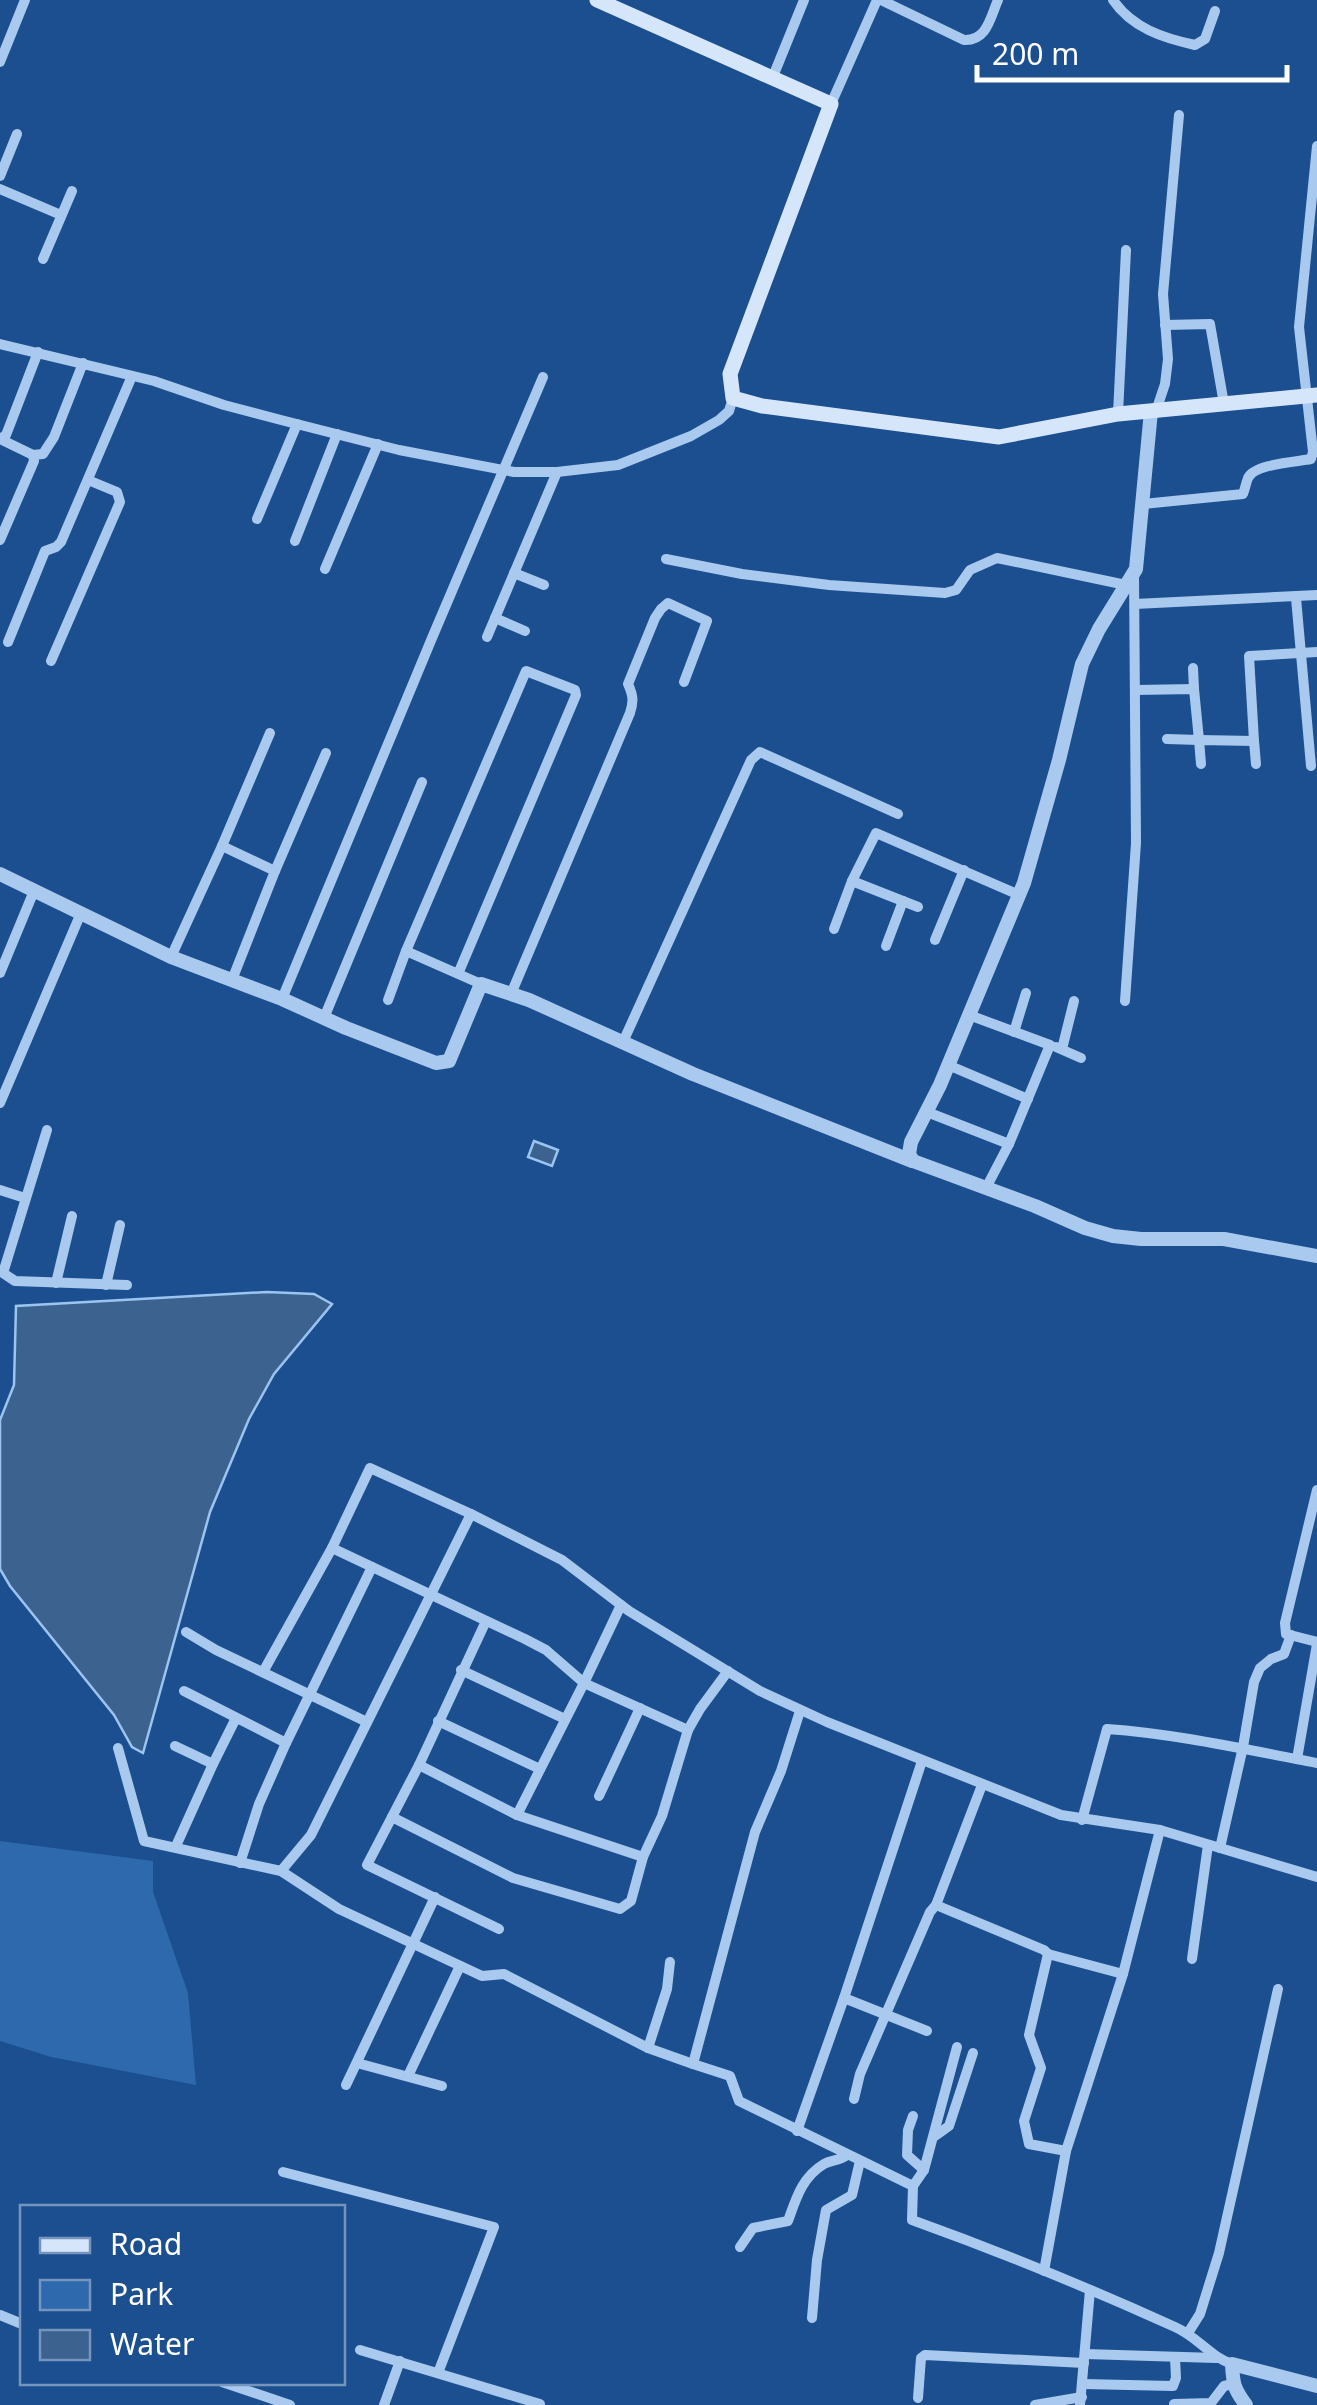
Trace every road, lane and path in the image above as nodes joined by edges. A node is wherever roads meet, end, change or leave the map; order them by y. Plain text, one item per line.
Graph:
1 (25, 0) edge
2 (597, 0) edge
3 (804, 0) edge
4 (879, 0) edge
5 (998, 0) edge
6 (1113, 0) edge
7 (634, 8) edge
8 (1215, 11) dead end
9 (0, 62) edge
10 (772, 79) junction
11 (831, 104) junction
12 (1179, 115) dead end
13 (17, 134) dead end
14 (1317, 146) edge
15 (0, 176) edge
16 (0, 189) edge
17 (72, 191) dead end
18 (61, 215) junction
19 (1126, 250) dead end
20 (43, 259) dead end
21 (1165, 325) junction
22 (0, 344) edge
23 (38, 352) junction
24 (82, 363) junction
25 (132, 376) junction
26 (543, 378) dead end
27 (1312, 396) edge
28 (733, 398) junction
29 (1224, 404) junction
30 (1153, 411) junction
31 (1118, 414) junction
32 (296, 424) junction
33 (337, 434) junction
34 (0, 439) edge
35 (378, 444) junction
36 (34, 455) junction
37 (1314, 462) edge
38 (503, 470) junction
39 (556, 472) junction
40 (88, 480) junction
41 (1142, 504) junction
42 (257, 520) dead end
43 (0, 540) edge
44 (294, 541) dead end
45 (666, 559) dead end
46 (325, 569) dead end
47 (514, 573) junction
48 (1130, 578) junction
49 (544, 586) dead end
50 (1317, 595) edge
51 (1296, 598) junction
52 (1135, 604) junction
53 (495, 618) junction
54 (525, 631) dead end
55 (487, 636) dead end
56 (8, 642) dead end
57 (1317, 652) edge
58 (1301, 654) junction
59 (51, 661) dead end
60 (1193, 668) dead end
61 (684, 682) dead end
62 (1194, 688) junction
63 (1136, 690) junction
64 (270, 732) dead end
65 (1167, 739) dead end
66 (1199, 740) junction
67 (1254, 741) junction
68 (326, 753) dead end
69 (1201, 764) dead end
70 (1256, 764) dead end
71 (1311, 766) dead end
72 (422, 782) dead end
73 (886, 808) junction
74 (898, 814) dead end
75 (876, 833) junction
76 (222, 846) junction
77 (964, 870) junction
78 (275, 872) junction
79 (0, 874) edge
80 (852, 881) junction
81 (34, 890) junction
82 (1019, 895) junction
83 (903, 901) junction
84 (918, 907) dead end
85 (81, 913) junction
86 (834, 928) dead end
87 (935, 940) dead end
88 (886, 946) dead end
89 (406, 951) junction
90 (170, 956) junction
91 (0, 973) edge
92 (458, 974) junction
93 (232, 980) junction
94 (481, 984) junction
95 (1026, 993) dead end
96 (510, 994) junction
97 (282, 999) junction
98 (388, 1000) dead end
99 (1074, 1001) dead end
100 (1126, 1002) dead end
101 (968, 1015) junction
102 (324, 1018) junction
103 (1014, 1032) junction
104 (623, 1042) junction
105 (1056, 1047) junction
106 (1081, 1058) dead end
107 (948, 1065) junction
108 (1028, 1099) junction
109 (0, 1103) edge
110 (926, 1112) junction
111 (47, 1130) dead end
112 (1009, 1144) junction
113 (913, 1161) junction
114 (986, 1188) junction
115 (0, 1190) edge
116 (24, 1198) junction
117 (72, 1216) dead end
118 (120, 1226) dead end
119 (1317, 1256) edge
120 (56, 1283) junction
121 (106, 1284) junction
122 (127, 1286) dead end
123 (1317, 1490) edge
124 (471, 1514) junction
125 (332, 1548) junction
126 (372, 1568) junction
127 (430, 1596) junction
128 (622, 1605) junction
129 (486, 1621) junction
130 (186, 1632) dead end
131 (1291, 1634) junction
132 (1317, 1643) edge
133 (462, 1670) junction
134 (263, 1672) junction
135 (728, 1672) junction
136 (584, 1683) junction
137 (184, 1691) dead end
138 (310, 1695) junction
139 (640, 1708) junction
140 (800, 1711) junction
141 (236, 1718) junction
142 (565, 1720) junction
143 (438, 1721) junction
144 (367, 1722) junction
145 (688, 1730) junction
146 (286, 1743) junction
147 (175, 1746) dead end
148 (1243, 1747) junction
149 (118, 1748) dead end
150 (1298, 1759) junction
151 (922, 1761) junction
152 (1317, 1763) edge
153 (213, 1764) junction
154 (419, 1765) junction
155 (540, 1769) junction
156 (982, 1785) junction
157 (600, 1796) dead end
158 (517, 1815) junction
159 (392, 1818) junction
160 (1082, 1820) junction
161 (1160, 1830) junction
162 (176, 1846) junction
163 (1214, 1846) junction
164 (642, 1857) junction
165 (240, 1863) junction
166 (282, 1871) junction
167 (1317, 1877) edge
168 (436, 1897) junction
169 (936, 1905) junction
170 (498, 1929) dead end
171 (413, 1944) junction
172 (1048, 1954) junction
173 (1192, 1958) dead end
174 (670, 1962) dead end
175 (460, 1966) junction
176 (1122, 1974) junction
177 (1278, 1988) dead end
178 (844, 1998) junction
179 (886, 2014) junction
180 (927, 2031) dead end
181 (648, 2048) junction
182 (957, 2048) dead end
183 (973, 2053) dead end
184 (357, 2062) junction
185 (693, 2064) junction
186 (408, 2076) junction
187 (346, 2085) dead end
188 (442, 2086) dead end
189 (854, 2099) dead end
190 (913, 2116) dead end
191 (797, 2131) junction
192 (934, 2136) junction
193 (1066, 2151) junction
194 (846, 2155) junction
195 (860, 2161) junction
196 (924, 2170) junction
197 (283, 2172) dead end
198 (913, 2186) junction
199 (740, 2247) dead end
200 (1044, 2271) junction
201 (1090, 2290) junction
202 (812, 2318) dead end
203 (1188, 2332) junction
204 (360, 2350) dead end
205 (1085, 2358) junction
206 (1175, 2358) junction
207 (1216, 2358) junction
208 (400, 2361) junction
209 (1232, 2364) junction
210 (438, 2372) junction
211 (1083, 2384) junction
212 (1233, 2384) junction
213 (231, 2385) edge
214 (1317, 2386) edge
215 (918, 2398) dead end
216 (1081, 2401) edge
217 (540, 2404) edge
218 (1174, 2404) edge
219 (1249, 2404) edge
220 (290, 2405) edge
221 (384, 2405) edge
222 (1035, 2405) edge

1 - 9 street
2 - 7 main road
3 - 10 street
4 - 5 street
4 - 11 street
6 - 8 street
7 - 10 main road
10 - 11 main road
11 - 28 main road
12 - 21 street
13 - 15 street
14 - 27 street
16 - 18 street
17 - 18 street
18 - 20 street
19 - 31 street
21 - 29 street
21 - 30 street
22 - 23 street
23 - 24 street
23 - 34 street
24 - 25 street
24 - 36 street
25 - 32 street
25 - 40 street
26 - 38 street
27 - 29 main road
27 - 37 street
28 - 31 main road
28 - 39 street
29 - 30 main road
30 - 31 main road
30 - 41 street
32 - 33 street
32 - 42 street
33 - 35 street
33 - 44 street
34 - 36 street
35 - 38 street
35 - 46 street
36 - 43 street
37 - 41 street
38 - 39 street
38 - 97 street
39 - 47 street
40 - 56 street
40 - 59 street
41 - 48 street
45 - 48 street
47 - 49 street
47 - 53 street
48 - 52 street
48 - 82 street
50 - 51 street
51 - 52 street
51 - 58 street
52 - 63 street
53 - 54 street
53 - 55 street
57 - 58 street
58 - 67 street
58 - 71 street
60 - 62 street
61 - 96 street
62 - 63 street
62 - 66 street
63 - 100 street
64 - 76 street
65 - 66 street
66 - 67 street
66 - 69 street
67 - 70 street
68 - 78 street
72 - 102 street
73 - 74 street
73 - 75 street
73 - 104 street
75 - 77 street
75 - 80 street
76 - 78 street
76 - 90 street
77 - 82 street
77 - 87 street
78 - 93 street
79 - 81 street
80 - 83 street
80 - 86 street
81 - 85 street
81 - 91 street
82 - 101 street
83 - 84 street
83 - 88 street
85 - 90 street
85 - 109 street
89 - 92 street
89 - 92 street
89 - 98 street
90 - 93 street
92 - 94 street
93 - 97 street
94 - 96 street
94 - 102 street
95 - 103 street
96 - 104 street
97 - 102 street
99 - 105 street
101 - 103 street
101 - 107 street
103 - 105 street
104 - 113 street
105 - 106 street
105 - 108 street
107 - 108 street
107 - 110 street
108 - 112 street
110 - 112 street
110 - 113 street
111 - 116 street
112 - 114 street
113 - 114 street
114 - 119 street
115 - 116 street
116 - 120 street
117 - 120 street
118 - 121 street
120 - 121 street
121 - 122 street
123 - 131 street
124 - 125 street
124 - 127 street
124 - 128 street
125 - 126 street
125 - 134 street
126 - 127 street
126 - 138 street
127 - 129 street
127 - 144 street
128 - 135 street
128 - 136 street
129 - 133 street
129 - 136 street
130 - 134 street
131 - 132 street
131 - 148 street
132 - 150 street
133 - 142 street
133 - 143 street
134 - 138 street
135 - 140 street
135 - 145 street
136 - 139 street
136 - 142 street
137 - 141 street
138 - 144 street
138 - 146 street
139 - 145 street
139 - 157 street
140 - 151 street
140 - 185 street
141 - 146 street
141 - 153 street
142 - 155 street
143 - 154 street
143 - 155 street
144 - 166 street
145 - 164 street
146 - 165 street
147 - 153 street
148 - 150 street
148 - 160 street
148 - 163 street
149 - 162 street
150 - 152 street
151 - 156 street
151 - 178 street
153 - 162 street
154 - 158 street
154 - 159 street
155 - 158 street
156 - 160 street
156 - 169 street
158 - 164 street
159 - 164 street
159 - 168 street
160 - 161 street
161 - 163 street
161 - 176 street
162 - 165 street
163 - 167 street
163 - 173 street
165 - 166 street
166 - 171 street
168 - 170 street
168 - 171 street
169 - 172 street
169 - 179 street
171 - 175 street
171 - 184 street
172 - 176 street
172 - 193 street
174 - 181 street
175 - 181 street
175 - 186 street
176 - 193 street
177 - 203 street
178 - 179 street
178 - 191 street
179 - 180 street
179 - 189 street
181 - 185 street
182 - 192 street
183 - 192 street
184 - 186 street
184 - 187 street
185 - 191 street
186 - 188 street
190 - 196 street
191 - 194 street
192 - 196 street
193 - 200 street
194 - 195 street
194 - 199 street
195 - 198 street
195 - 202 street
196 - 198 street
197 - 210 street
198 - 200 street
200 - 201 street
201 - 203 street
201 - 205 street
203 - 207 street
204 - 208 street
205 - 206 street
205 - 211 street
205 - 215 street
206 - 207 street
206 - 211 street
207 - 209 street
208 - 210 street
208 - 221 street
209 - 212 street
209 - 214 street
210 - 217 street
211 - 216 street
212 - 218 street
212 - 219 street
213 - 220 street
216 - 222 street

